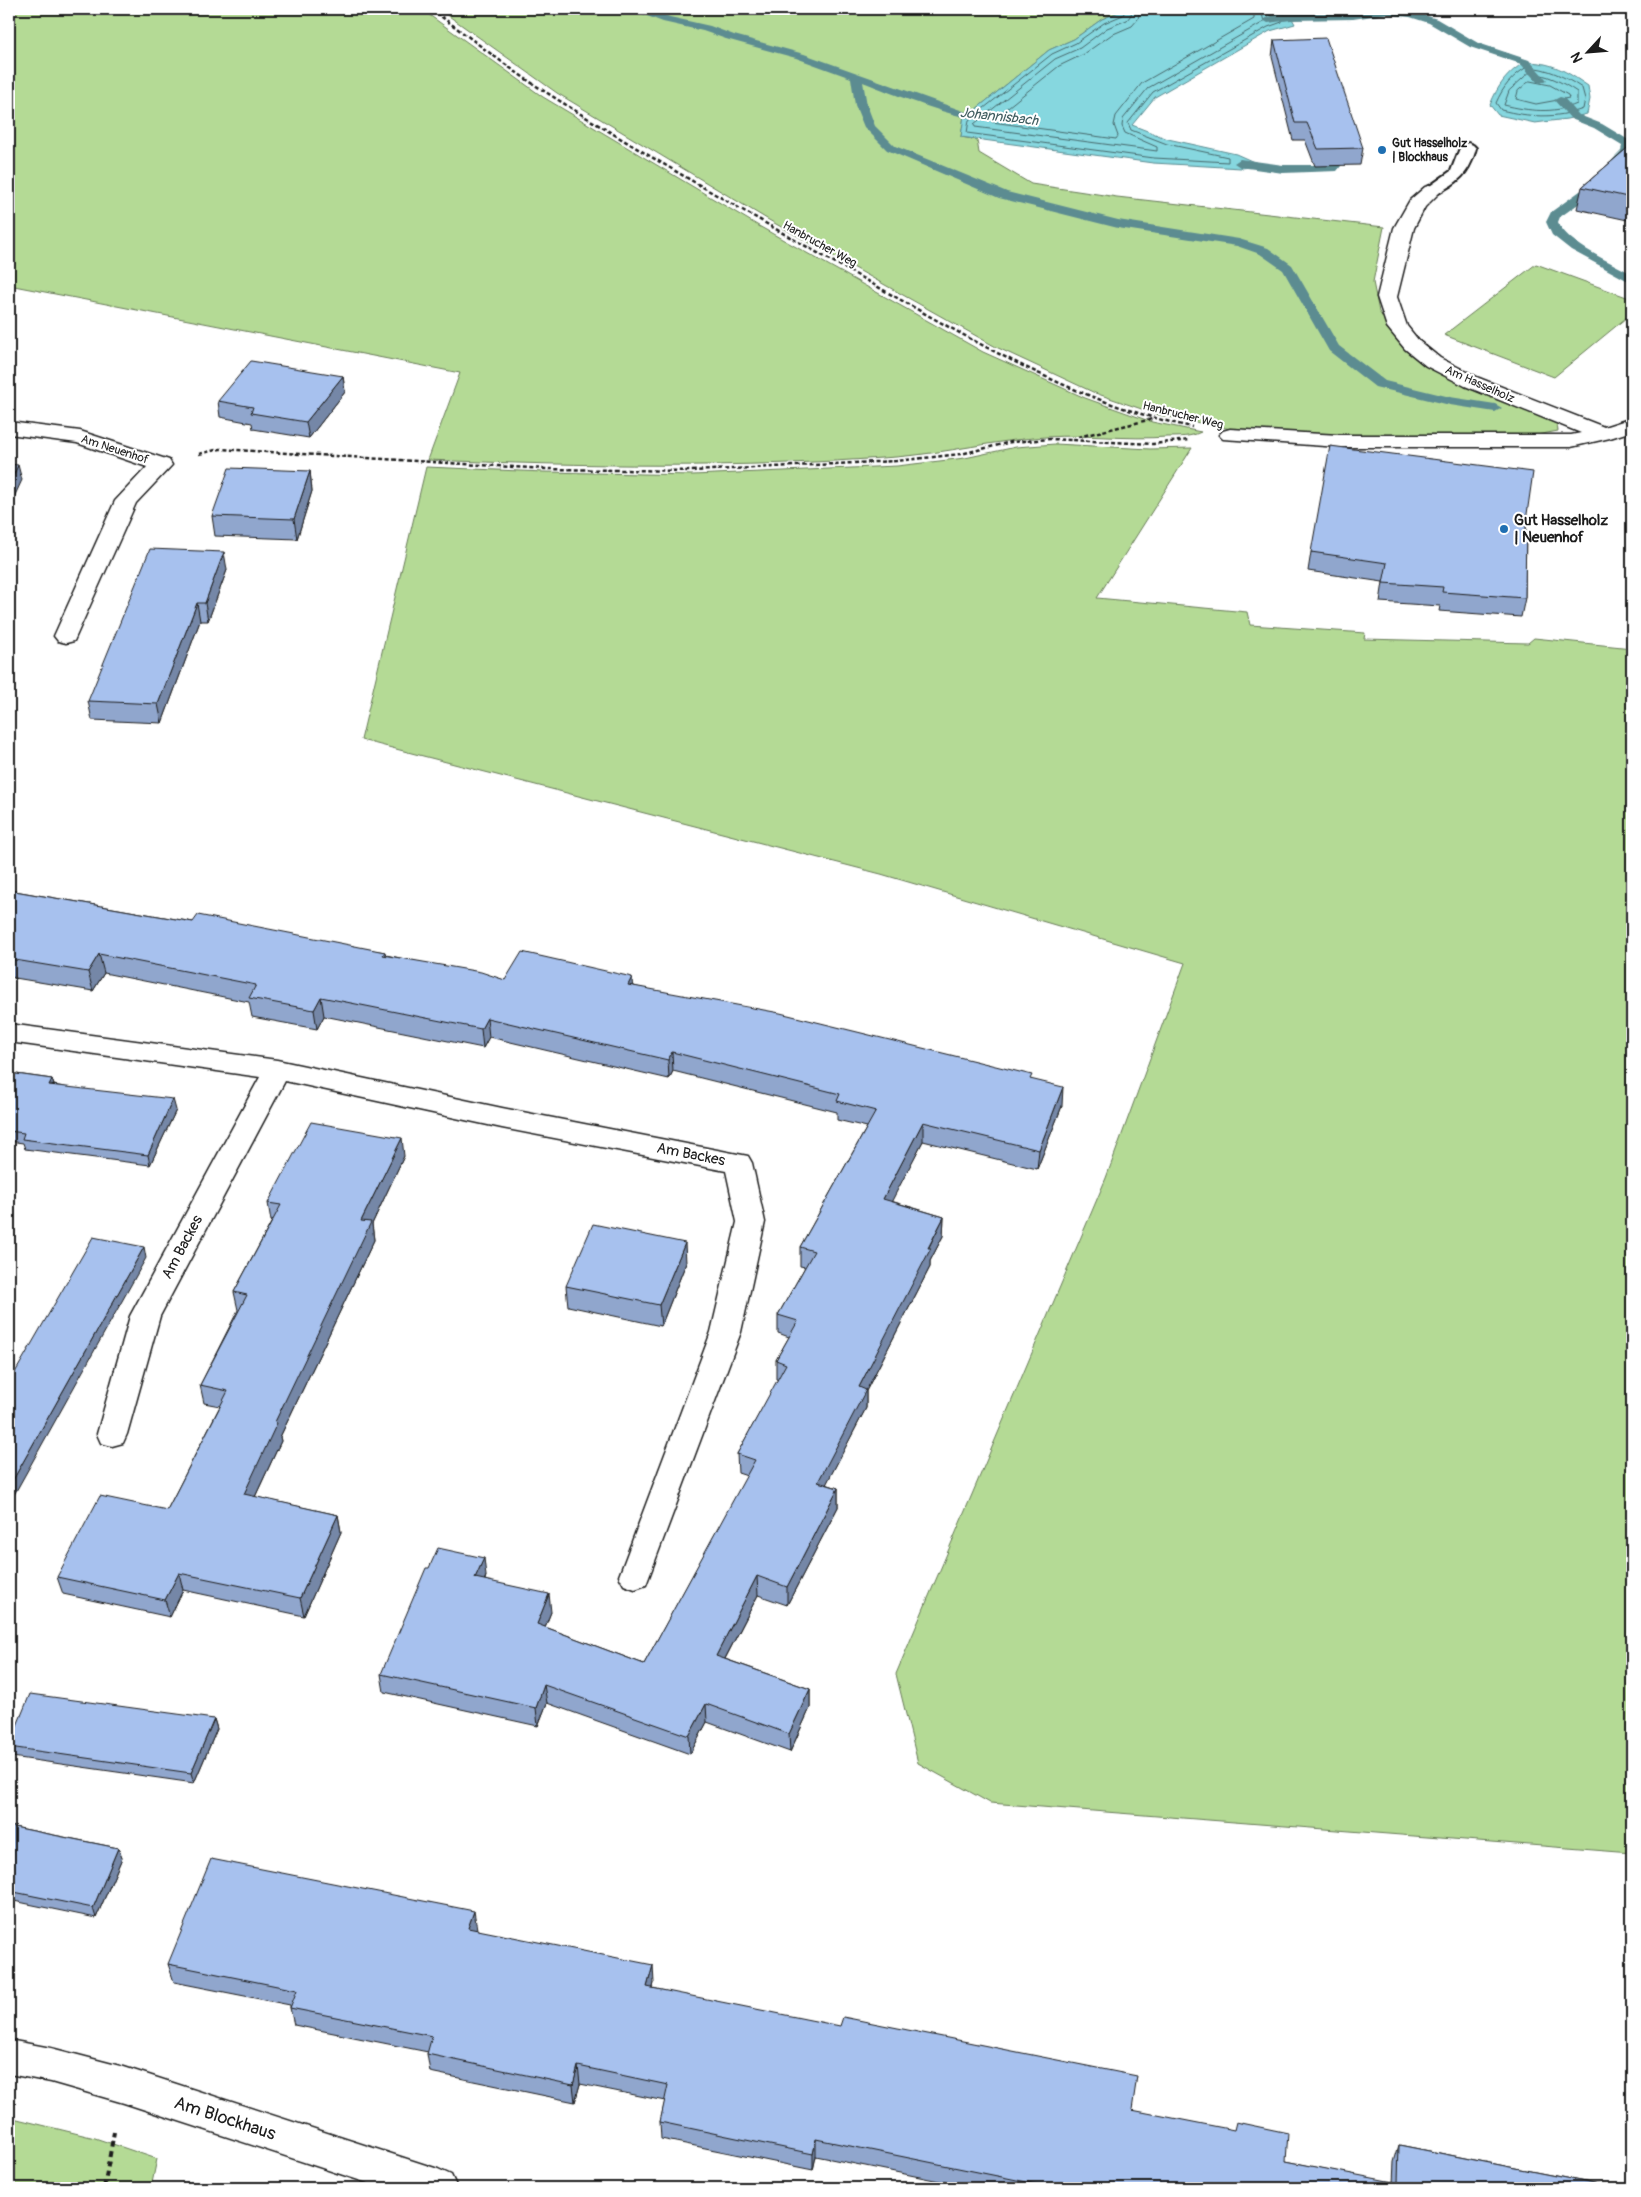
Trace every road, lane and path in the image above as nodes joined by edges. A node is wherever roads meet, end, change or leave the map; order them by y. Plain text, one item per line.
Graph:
1 (431, 9) edge
2 (1468, 148) dead end
3 (1432, 191) joint
4 (1153, 419) junction
5 (1632, 424) edge
6 (9, 428) edge
7 (1603, 434) junction
8 (1230, 435) junction
9 (1074, 438) junction
10 (161, 465) junction
11 (66, 636) dead end
12 (9, 1033) edge
13 (277, 1070) junction
14 (112, 1434) dead end
15 (636, 1576) dead end
16 (9, 2057) edge
17 (124, 2085) junction
18 (104, 2188) edge
19 (438, 2188) edge

1 - 4 path, Hanbrucher Weg
2 - 3 lane
3 - 7 street, Am Hasselholz
4 - 8 path, Hanbrucher Weg
4 - 9 path
5 - 7 street
6 - 10 street, Am Neuenhof
7 - 8 street
8 - 9 path
9 - 10 path
10 - 11 street
12 - 13 street, Am Backes
13 - 14 street, Am Backes
13 - 15 street, Am Backes
16 - 17 street, Am Blockhaus
17 - 18 path
17 - 19 street, Am Blockhaus

